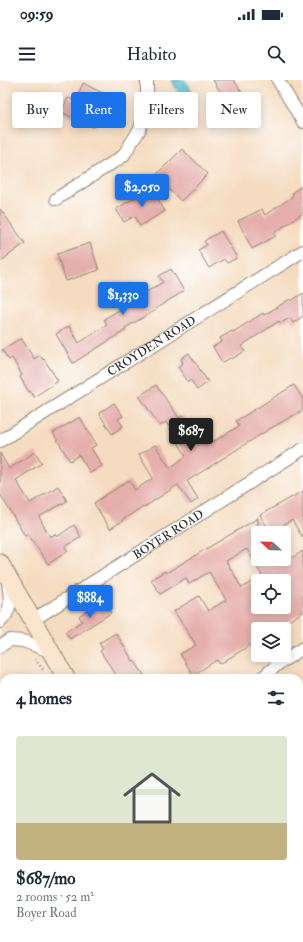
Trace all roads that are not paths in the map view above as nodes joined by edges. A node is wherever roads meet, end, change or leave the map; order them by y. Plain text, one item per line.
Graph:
1 (147, 80) edge
2 (278, 80) edge
3 (303, 122) edge
4 (56, 199) dead end
5 (303, 251) edge
6 (0, 441) edge
7 (303, 450) edge
8 (4, 570) edge
9 (33, 620) junction
10 (0, 622) edge
11 (0, 646) edge
12 (303, 648) edge
13 (50, 651) junction
14 (64, 674) edge
15 (267, 674) edge

1 - 4 street
2 - 3 street
5 - 6 street, CROYDEN ROAD
7 - 9 street, BOYER ROAD
8 - 9 street
8 - 10 street
9 - 13 street
11 - 13 street
12 - 15 street
13 - 14 street

